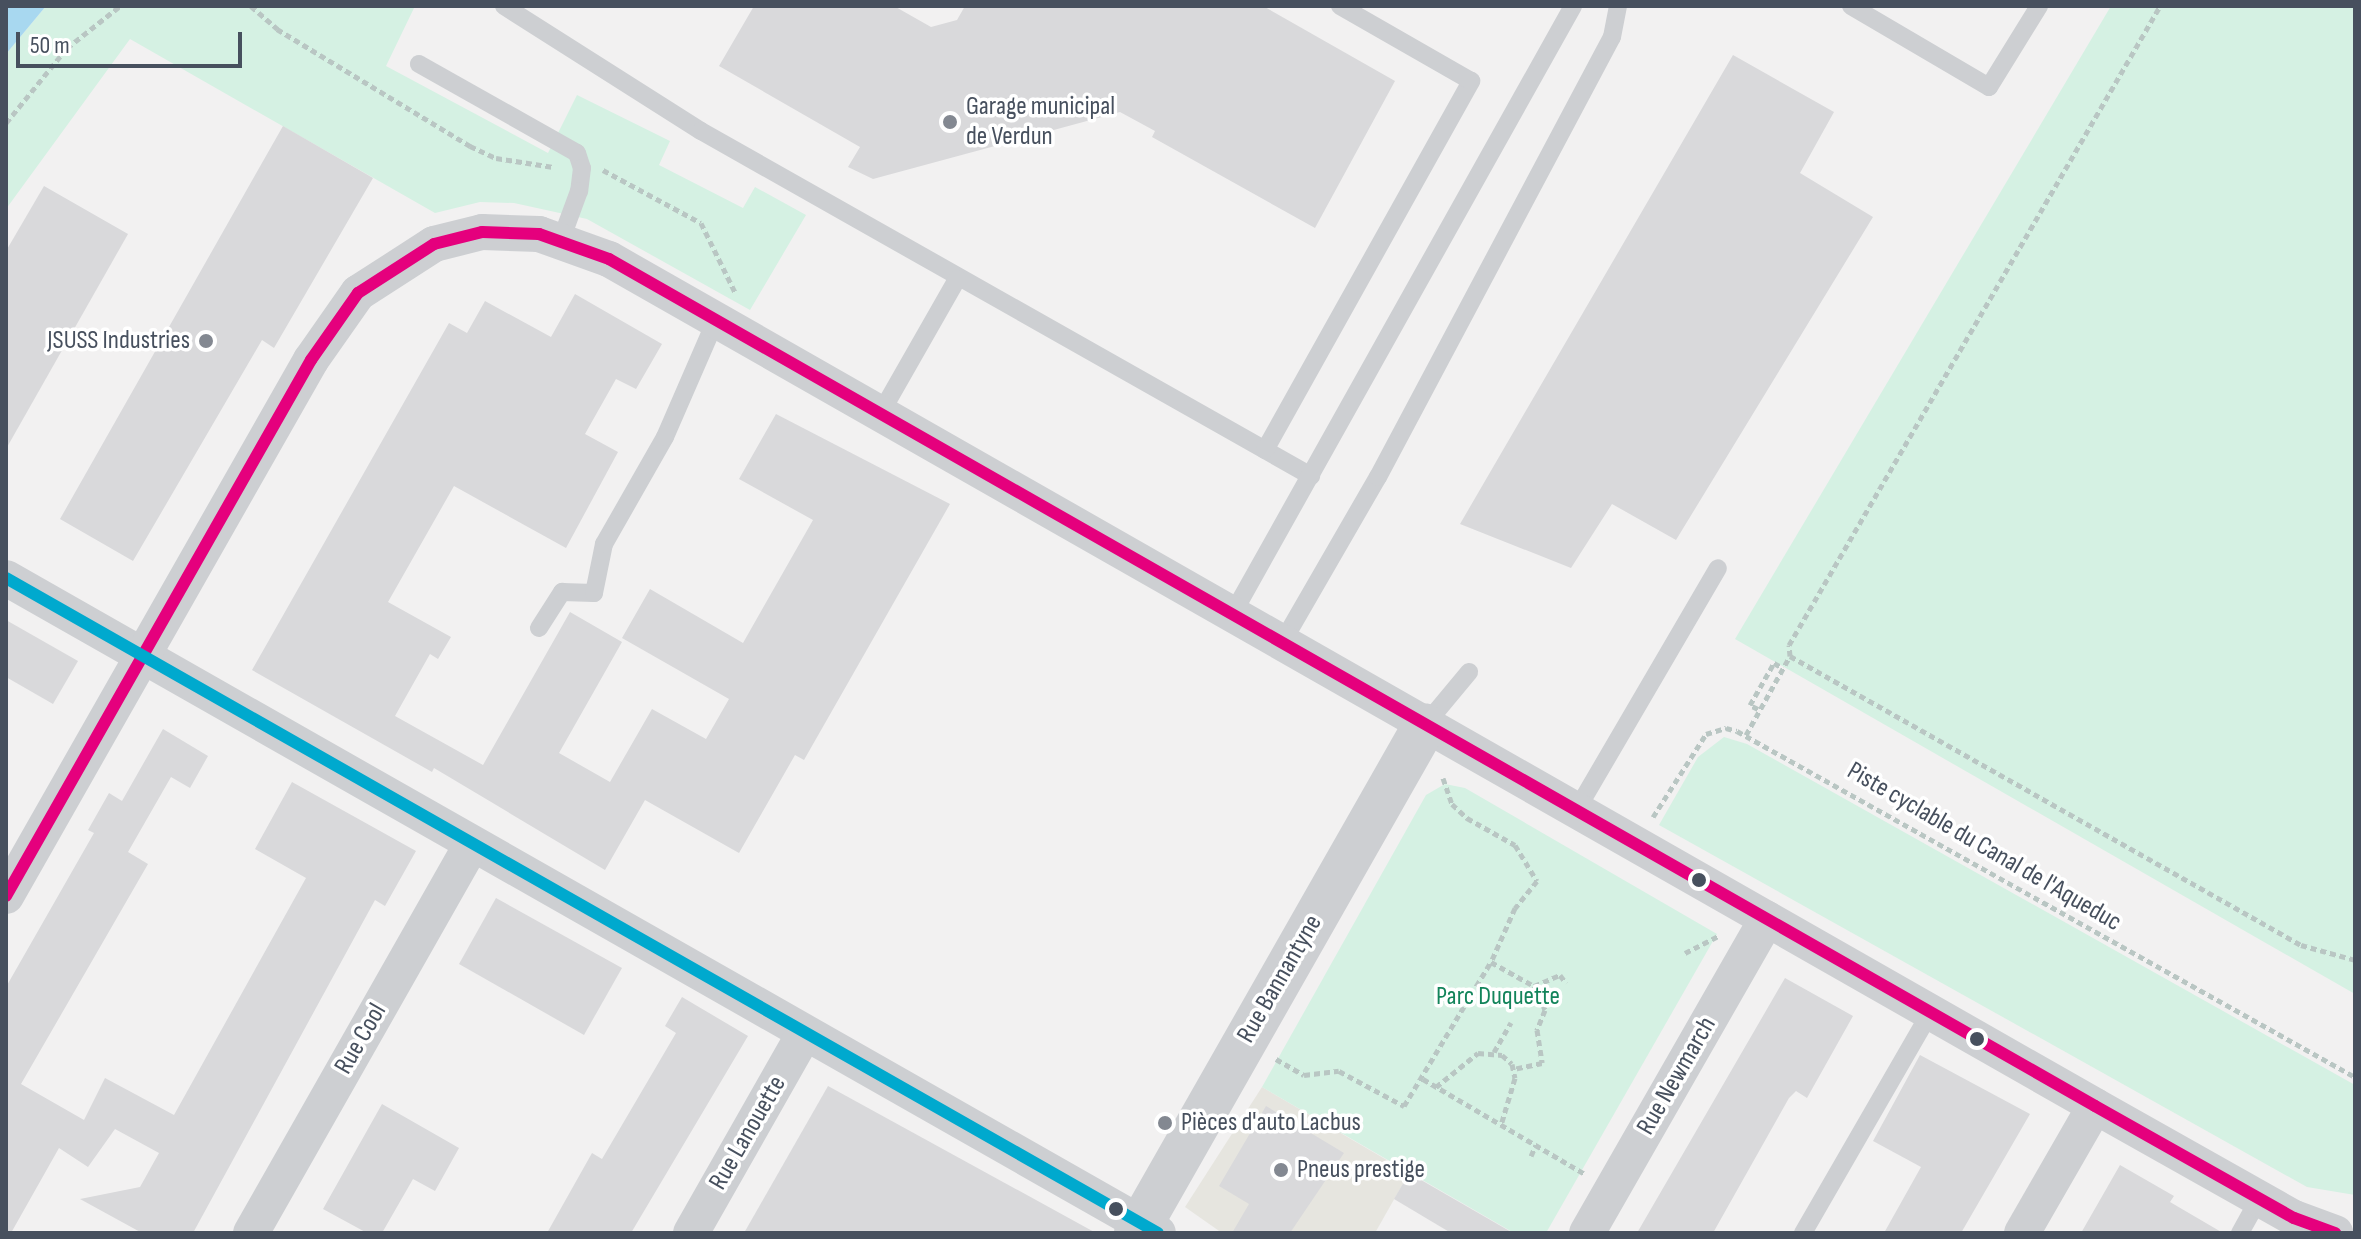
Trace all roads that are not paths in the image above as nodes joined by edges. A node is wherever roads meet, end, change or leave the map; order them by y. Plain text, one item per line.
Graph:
1 (504, 6) edge
2 (1340, 6) edge
3 (1573, 6) edge
4 (1618, 6) edge
5 (1851, 6) edge
6 (2039, 6) edge
7 (419, 64) dead end
8 (561, 240) junction
9 (957, 279) junction
10 (715, 322) junction
11 (879, 416) junction
12 (1265, 450) junction
13 (1311, 476) junction
14 (1718, 568) dead end
15 (6, 578) edge
16 (1232, 615) junction
17 (539, 628) dead end
18 (1282, 643) junction
19 (142, 656) junction
20 (1469, 672) dead end
21 (1425, 725) junction
22 (1576, 811) junction
23 (471, 845) junction
24 (6, 896) edge
25 (1767, 919) junction
26 (1930, 1013) junction
27 (804, 1034) junction
28 (2095, 1106) junction
29 (2259, 1199) junction
30 (1145, 1230) edge
31 (251, 1233) edge
32 (691, 1233) edge
33 (1587, 1233) edge
34 (1803, 1233) edge
35 (2022, 1233) edge
36 (2240, 1233) edge
37 (2335, 1233) edge

1 - 9 lane
2 - 12 lane
3 - 13 lane
4 - 18 lane
5 - 6 lane
7 - 8 lane
8 - 10 street
8 - 19 street
9 - 11 lane
9 - 12 lane
10 - 11 street
10 - 17 lane
11 - 16 street
12 - 13 lane
13 - 16 lane
14 - 22 lane
15 - 19 street
16 - 18 street
18 - 21 street
19 - 23 street
19 - 24 street
20 - 21 lane
21 - 22 street
21 - 30 street, Rue Bannantyne
22 - 25 street
23 - 27 street
23 - 31 street, Rue Cool
25 - 26 street
25 - 33 street, Rue Newmarch
26 - 28 street
26 - 34 lane
27 - 30 street
27 - 32 street, Rue Lanouette
28 - 29 street
28 - 35 street
29 - 36 lane
29 - 37 street

